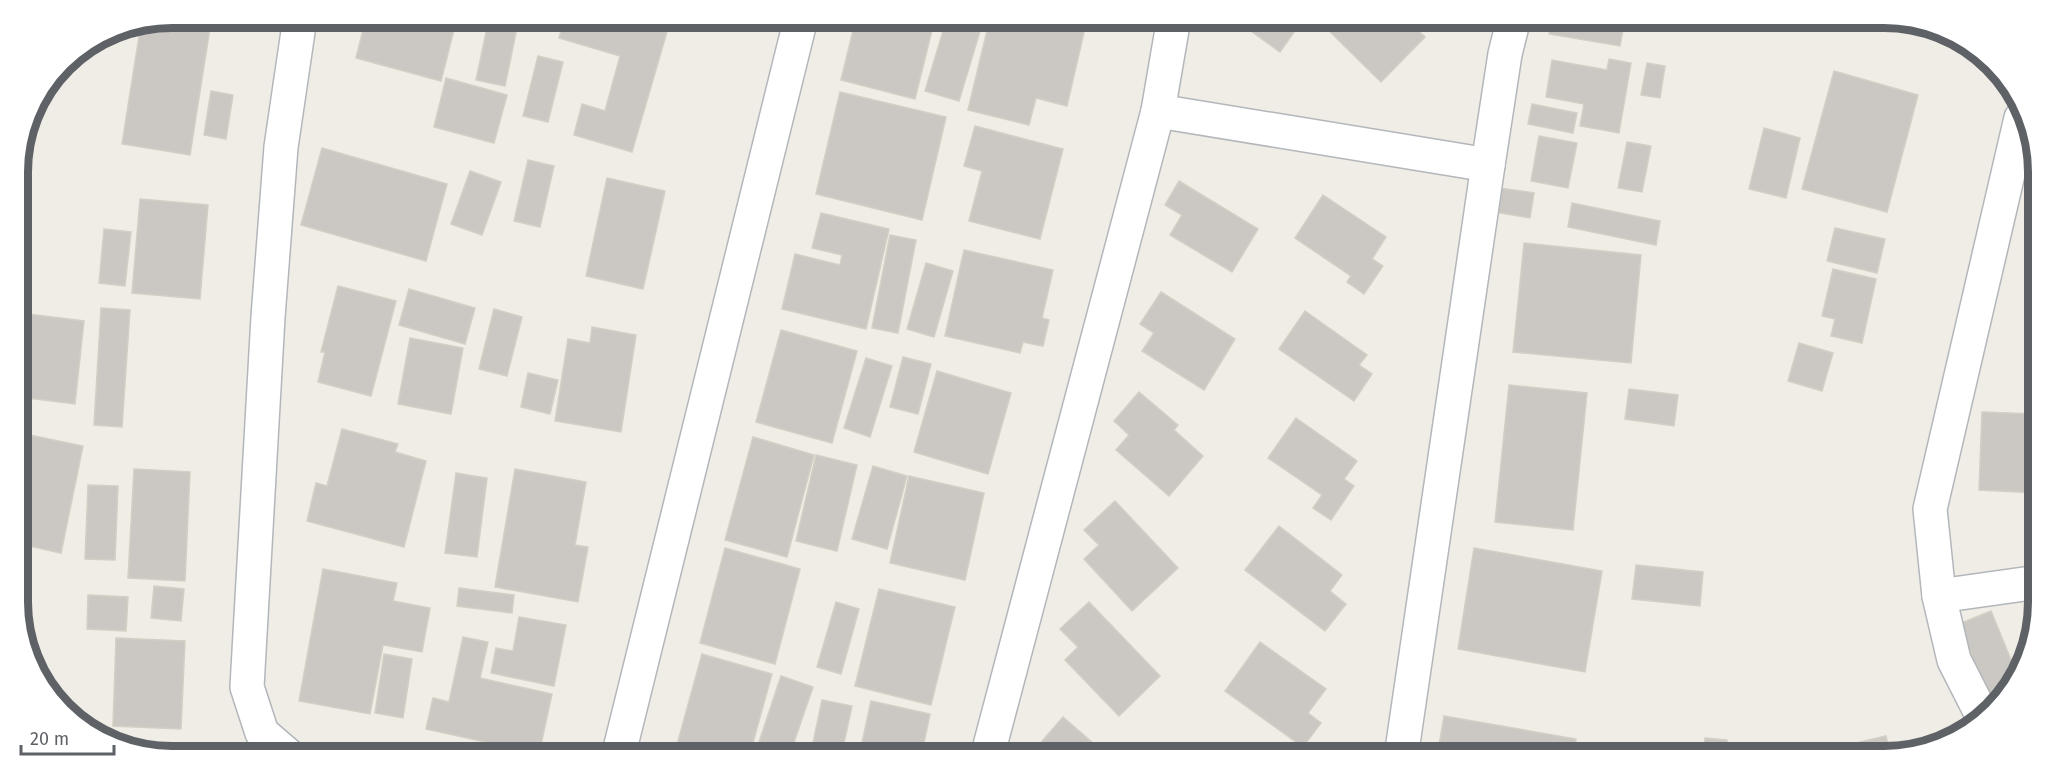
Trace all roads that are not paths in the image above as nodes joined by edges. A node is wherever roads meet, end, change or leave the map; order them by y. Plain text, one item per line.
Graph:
1 (1172, 28) edge
2 (1511, 28) edge
3 (298, 29) edge
4 (798, 29) edge
5 (1158, 111) junction
6 (2019, 124) edge
7 (1488, 165) junction
8 (2028, 583) edge
9 (1939, 596) junction
10 (1979, 709) edge
11 (277, 746) edge
12 (621, 746) edge
13 (990, 746) edge
14 (1403, 746) edge

1 - 5 street
2 - 7 street
3 - 11 street
4 - 12 street
5 - 7 street
5 - 13 street
6 - 9 street
7 - 14 street
8 - 9 street
9 - 10 street

